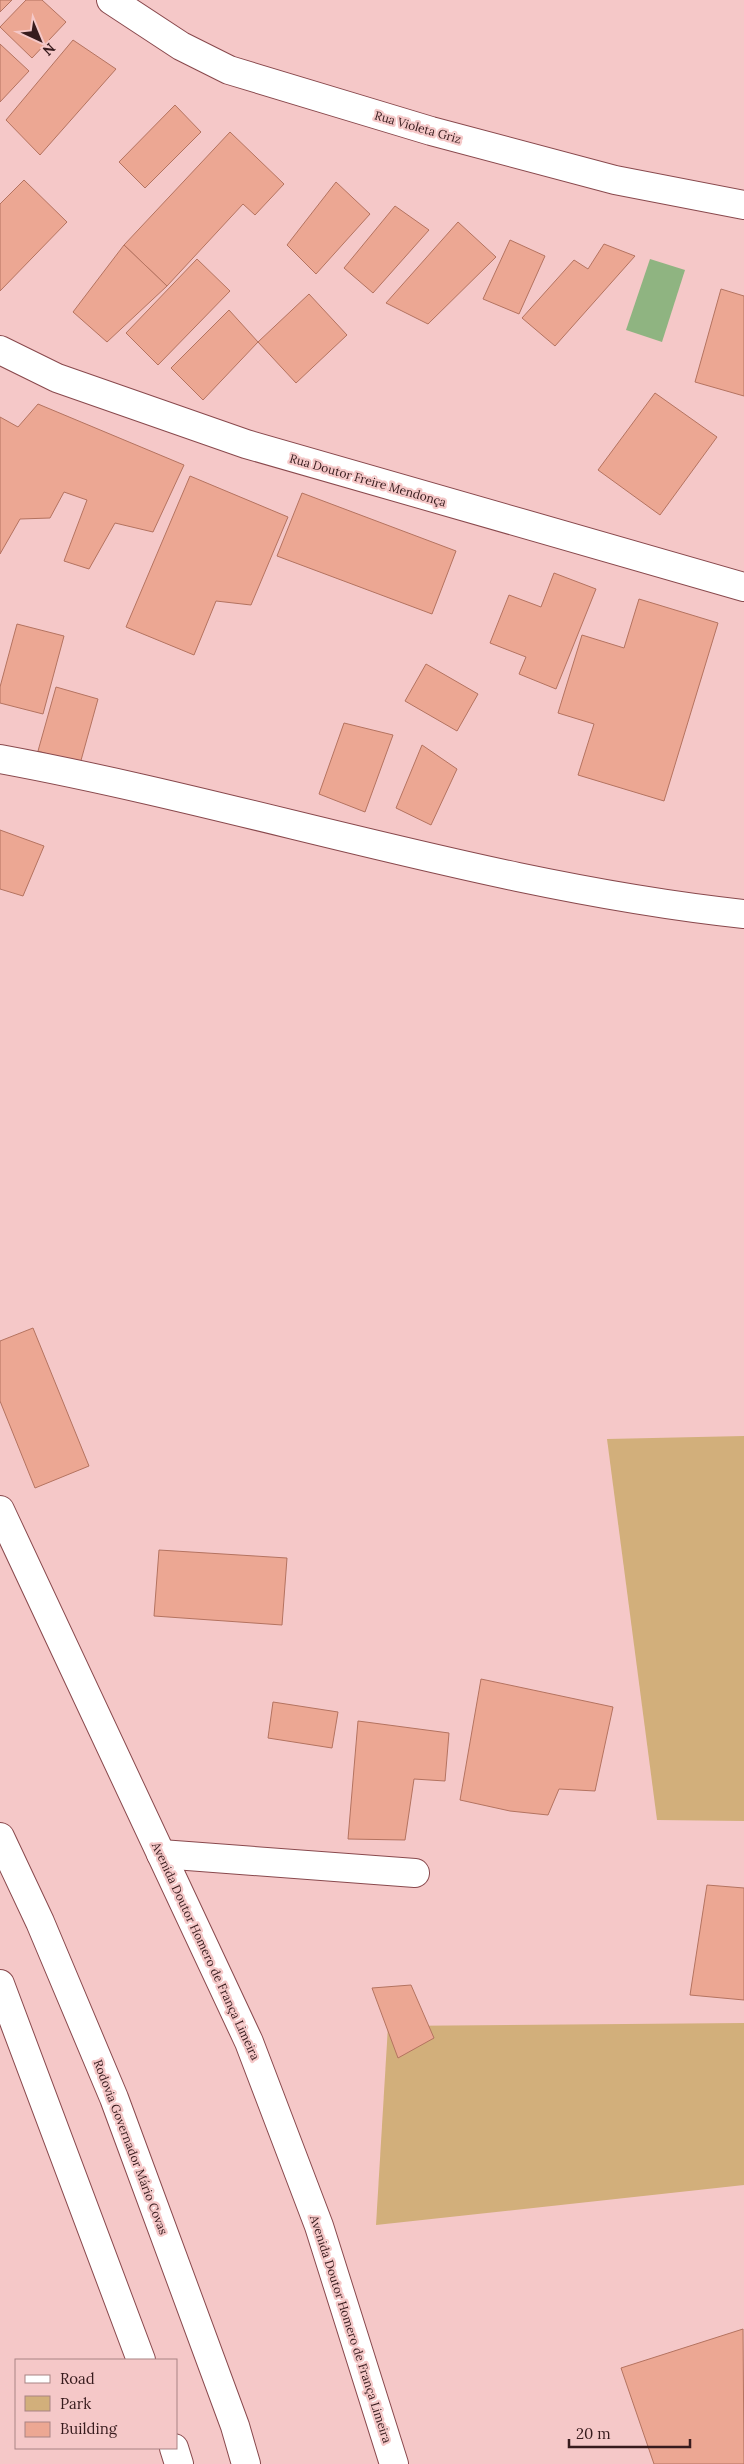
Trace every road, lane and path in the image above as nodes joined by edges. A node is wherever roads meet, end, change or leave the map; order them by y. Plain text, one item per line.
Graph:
1 (112, 0) edge
2 (744, 205) edge
3 (0, 350) edge
4 (744, 586) edge
5 (0, 759) edge
6 (744, 914) edge
7 (0, 1510) edge
8 (0, 1838) edge
9 (161, 1854) junction
10 (415, 1873) dead end
11 (0, 1984) edge
12 (141, 2359) edge
13 (174, 2449) edge
14 (179, 2464) edge
15 (246, 2464) edge
16 (394, 2464) edge

1 - 2 main road, Rua Violeta Griz
3 - 4 main road, Rua Doutor Freire Mendonça
5 - 6 main road
7 - 9 main road, Avenida Doutor Homero de França Limeira
8 - 15 main road, Rodovia Governador Mário Covas
9 - 10 main road
9 - 16 main road, Avenida Doutor Homero de França Limeira
11 - 12 main road
13 - 14 main road

